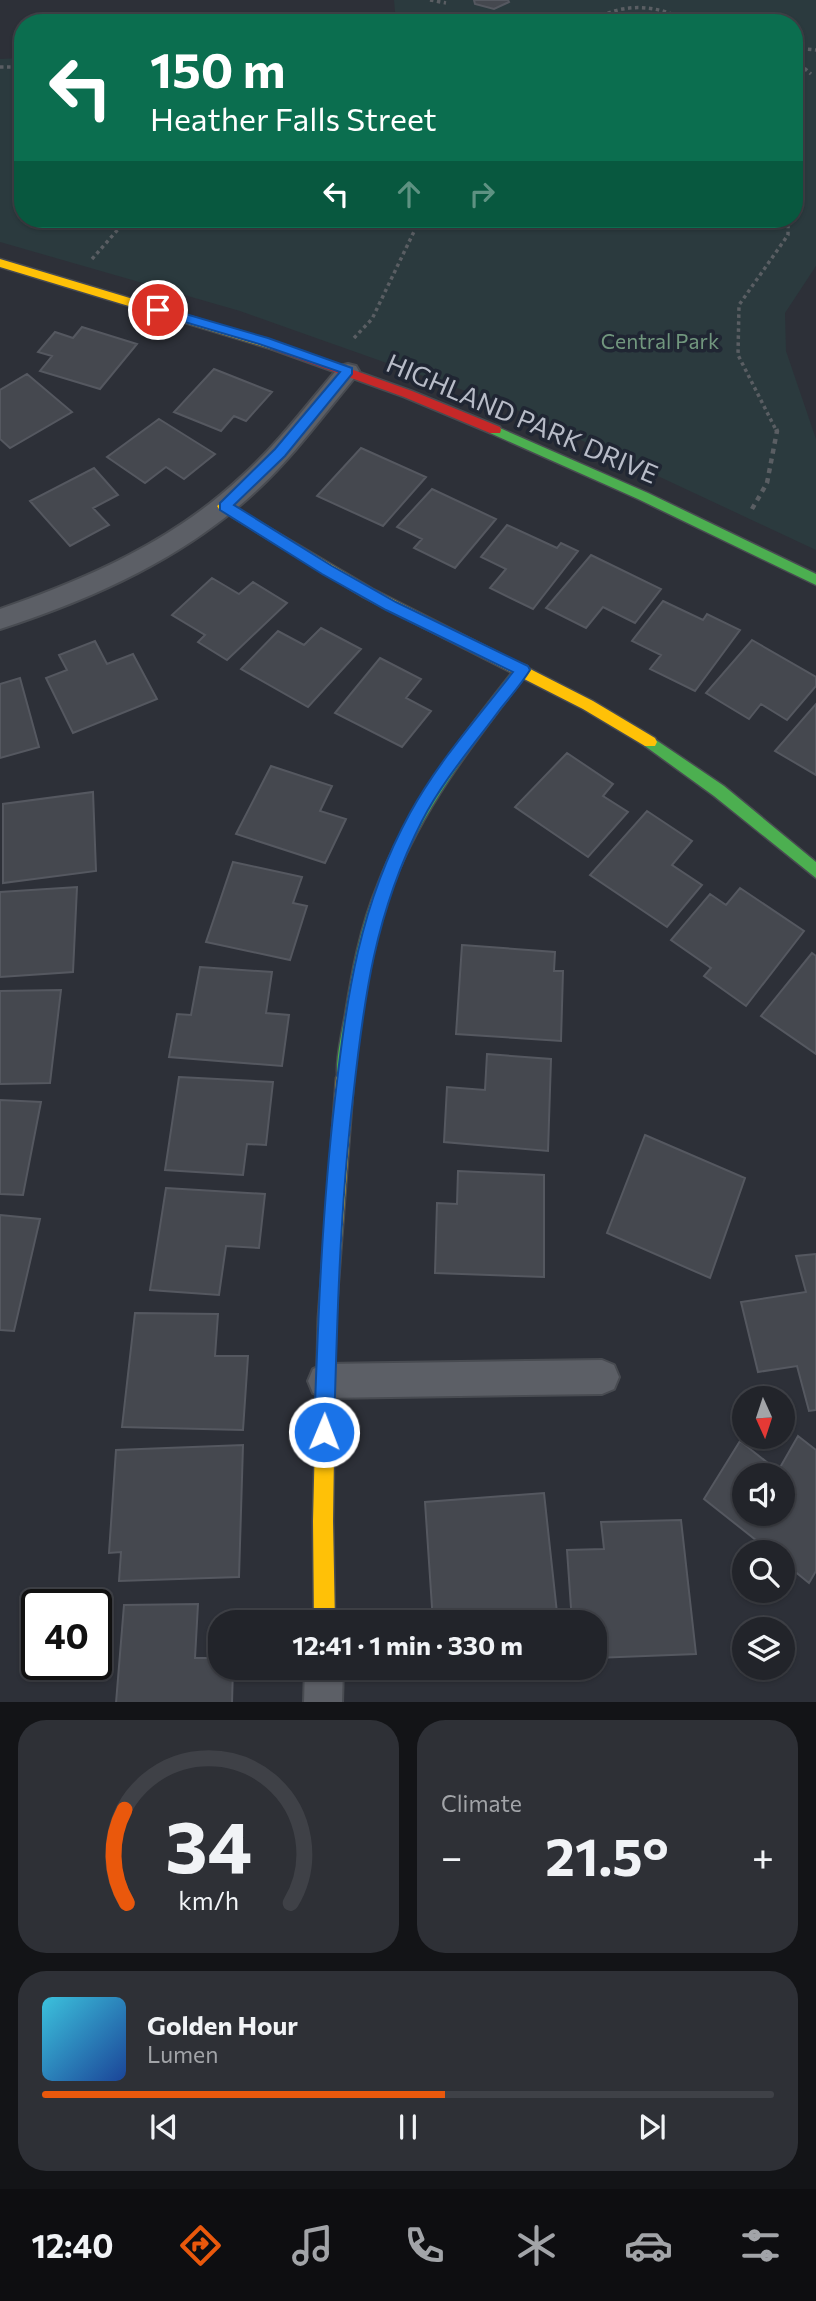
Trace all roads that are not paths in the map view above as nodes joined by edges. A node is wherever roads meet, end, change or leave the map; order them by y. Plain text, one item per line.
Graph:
1 (0, 263) edge
2 (348, 371) junction
3 (225, 506) junction
4 (816, 580) edge
5 (0, 619) edge
6 (522, 670) junction
7 (816, 871) edge
8 (602, 1377) dead end
9 (326, 1381) junction
10 (324, 1610) edge
11 (324, 1680) edge
12 (323, 1702) edge

1 - 2 street, HIGHLAND PARK DRIVE
2 - 3 street
2 - 4 street, HIGHLAND PARK DRIVE
3 - 5 street
3 - 6 street
6 - 7 street
6 - 9 street
8 - 9 street
9 - 10 street
11 - 12 street

